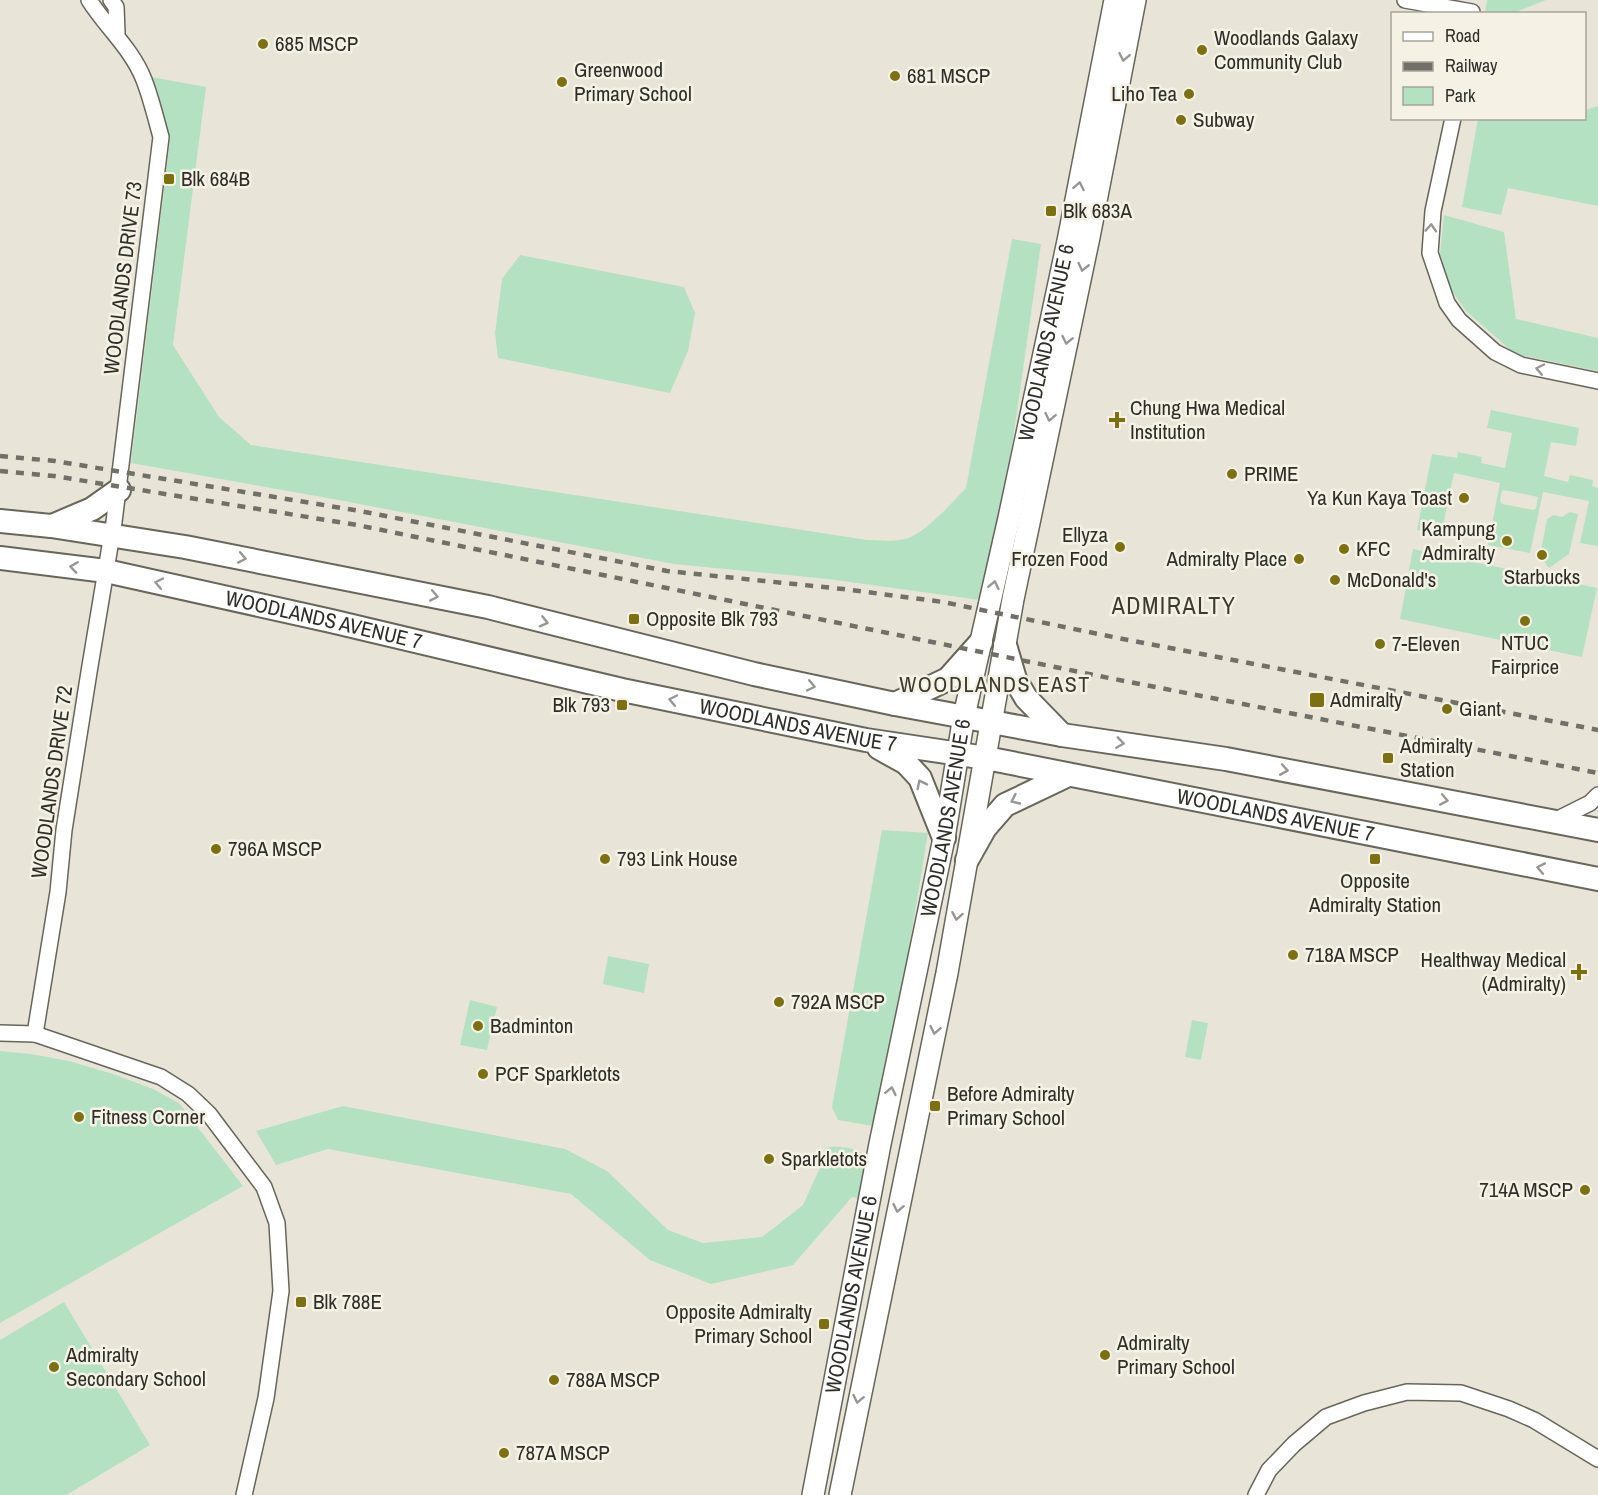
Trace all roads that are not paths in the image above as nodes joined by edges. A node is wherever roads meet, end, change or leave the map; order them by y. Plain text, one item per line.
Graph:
1 (89, 0) edge
2 (111, 0) edge
3 (1115, 0) edge
4 (1135, 0) edge
5 (1405, 0) edge
6 (1473, 9) edge
7 (117, 33) junction
8 (1453, 120) edge
9 (1598, 381) edge
10 (119, 490) junction
11 (0, 521) edge
12 (51, 526) junction
13 (112, 536) junction
14 (0, 558) edge
15 (106, 571) junction
16 (981, 642) junction
17 (1005, 645) junction
18 (894, 704) junction
19 (964, 716) junction
20 (991, 721) junction
21 (1062, 735) junction
22 (866, 740) junction
23 (957, 755) junction
24 (986, 759) junction
25 (1068, 775) junction
26 (1598, 795) edge
27 (1554, 820) junction
28 (1598, 830) edge
29 (944, 838) junction
30 (967, 860) junction
31 (1598, 879) edge
32 (0, 1033) edge
33 (35, 1034) junction
34 (1598, 1459) edge
35 (244, 1495) edge
36 (813, 1495) edge
37 (840, 1495) edge
38 (1256, 1495) edge

1 - 7 street, WOODLANDS DRIVE 73
2 - 7 street, WOODLANDS DRIVE 73
16 -> 3 street, WOODLANDS AVENUE 6
4 -> 17 street, WOODLANDS AVENUE 6
5 - 6 street
7 - 10 street, WOODLANDS DRIVE 73
9 -> 8 street
10 - 12 main road
10 - 13 street, WOODLANDS DRIVE 73
11 - 12 main road, WOODLANDS AVENUE 7
12 - 13 main road, WOODLANDS AVENUE 7
13 - 15 street, WOODLANDS DRIVE 72
13 -> 18 main road, WOODLANDS AVENUE 7
15 -> 14 main road, WOODLANDS AVENUE 7
22 -> 15 main road, WOODLANDS AVENUE 7
15 - 33 street, WOODLANDS DRIVE 72
16 - 18 main road
16 - 19 street, WOODLANDS AVENUE 6
17 - 20 street, WOODLANDS AVENUE 6
17 - 21 main road
18 - 19 main road, WOODLANDS AVENUE 7
19 - 20 main road, WOODLANDS AVENUE 7
19 - 23 street, WOODLANDS AVENUE 6
20 - 21 main road, WOODLANDS AVENUE 7
20 - 24 street, WOODLANDS AVENUE 6
21 -> 27 main road, WOODLANDS AVENUE 7
22 - 23 main road, WOODLANDS AVENUE 7
29 -> 22 main road
23 - 24 main road, WOODLANDS AVENUE 7
23 - 29 street, WOODLANDS AVENUE 6
24 - 25 main road, WOODLANDS AVENUE 7
24 - 30 street, WOODLANDS AVENUE 6
25 -> 30 main road
31 -> 25 main road, WOODLANDS AVENUE 7
26 - 27 street
27 - 28 main road, WOODLANDS AVENUE 7
36 -> 29 street, WOODLANDS AVENUE 6
30 -> 37 street, WOODLANDS AVENUE 6
32 - 33 street
33 - 35 street
34 - 38 street

